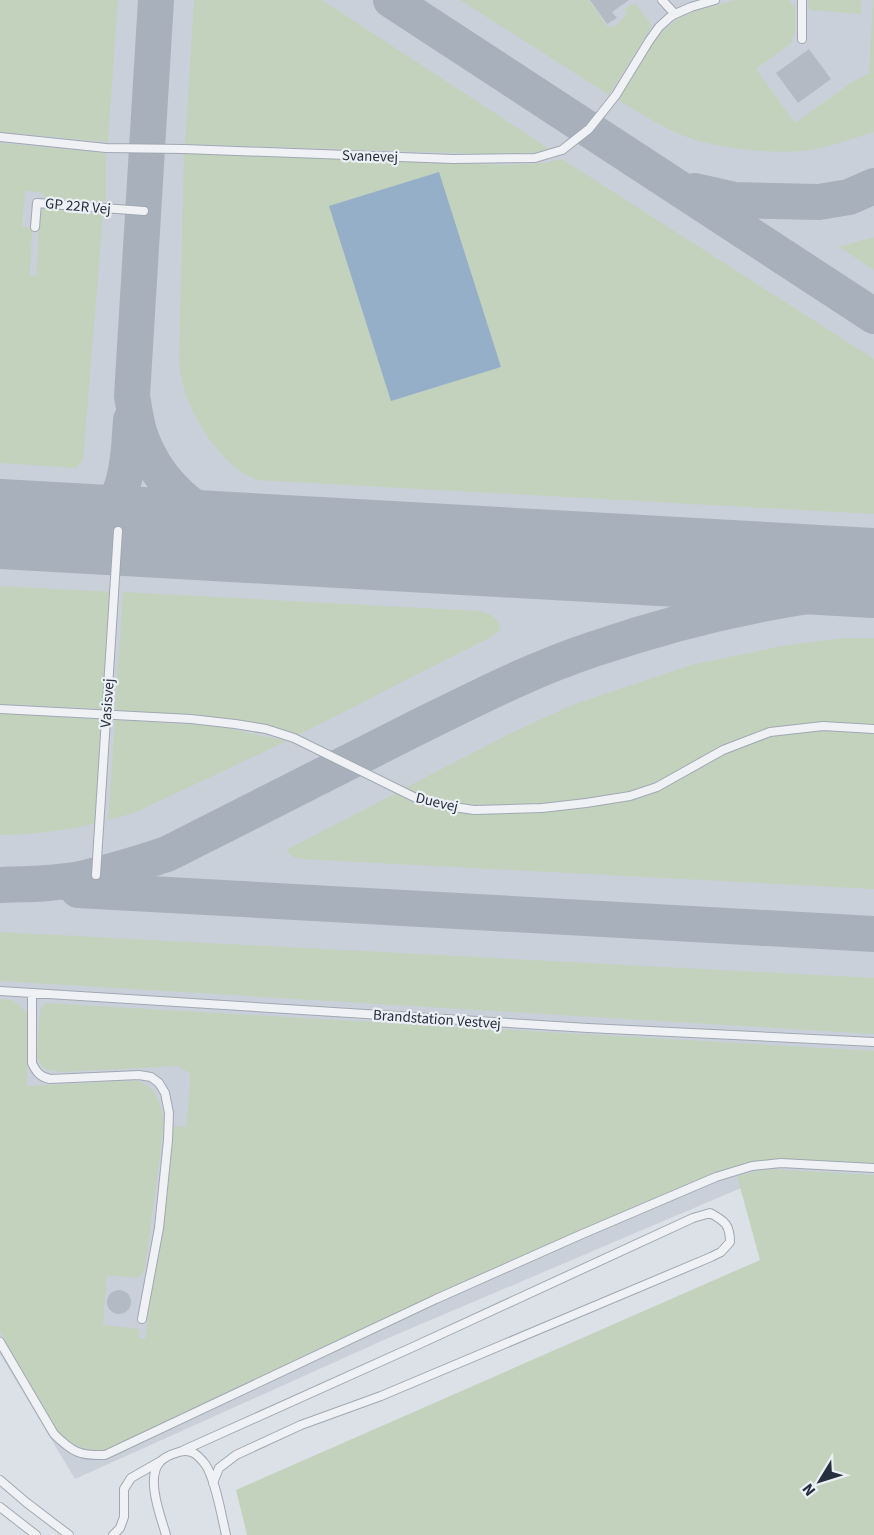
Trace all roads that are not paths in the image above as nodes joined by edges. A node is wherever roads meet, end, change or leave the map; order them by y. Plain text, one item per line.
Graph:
1 (662, 0) edge
2 (715, 0) edge
3 (802, 0) edge
4 (675, 14) junction
5 (802, 39) dead end
6 (0, 137) edge
7 (144, 211) dead end
8 (35, 227) dead end
9 (118, 531) dead end
10 (0, 709) edge
11 (106, 715) junction
12 (874, 729) edge
13 (96, 875) dead end
14 (0, 991) edge
15 (32, 993) junction
16 (874, 1042) edge
17 (874, 1168) edge
18 (142, 1319) dead end
19 (0, 1342) edge
20 (184, 1450) junction
21 (159, 1462) junction
22 (0, 1480) edge
23 (213, 1483) junction
24 (0, 1508) edge
25 (36, 1535) edge
26 (69, 1535) edge
27 (113, 1535) edge
28 (166, 1535) edge
29 (226, 1535) edge

1 - 4 lane
2 - 4 lane
3 - 5 lane
4 - 6 lane, Svanevej
7 - 8 lane, GP 22R Vej
9 - 11 lane, Vasisvej
10 - 11 lane, Duevej
11 - 12 lane, Duevej
11 - 13 lane, Vasisvej
14 - 15 lane, Brandstation Vestvej
15 - 16 lane, Brandstation Vestvej
15 - 18 lane
17 - 19 lane
20 - 21 lane
20 - 23 lane
20 - 23 lane
21 - 27 lane
21 - 28 lane
22 - 26 lane
23 - 29 lane
24 - 25 lane

